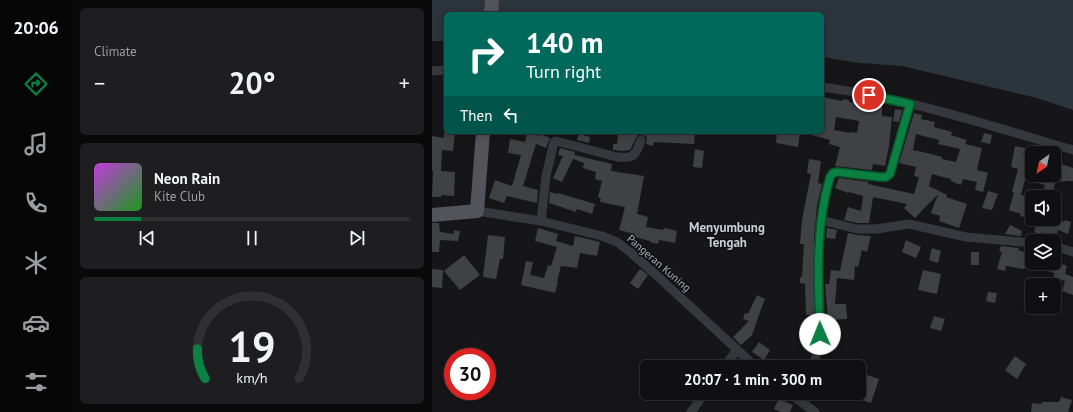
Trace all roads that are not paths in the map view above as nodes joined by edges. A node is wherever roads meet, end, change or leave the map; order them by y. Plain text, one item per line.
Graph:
1 (492, 0) edge
2 (491, 12) edge
3 (444, 70) edge
4 (432, 71) edge
5 (824, 87) edge
6 (910, 104) junction
7 (483, 134) edge
8 (641, 140) dead end
9 (1073, 150) edge
10 (477, 211) junction
11 (432, 215) edge
12 (821, 220) junction
13 (541, 221) junction
14 (1025, 242) edge
15 (1061, 248) edge
16 (1073, 252) edge
17 (737, 350) junction
18 (729, 360) edge
19 (748, 360) edge
20 (815, 360) edge
21 (700, 400) edge
22 (805, 400) edge
23 (691, 412) edge
24 (815, 412) edge

1 - 2 main road
3 - 4 street
5 - 6 street
6 - 9 street
6 - 12 street
7 - 10 main road
8 - 13 street
10 - 11 main road
10 - 13 street, Pangeran Kuning
12 - 14 street
12 - 20 street
13 - 17 street, Pangeran Kuning
15 - 16 street
17 - 18 street
17 - 19 street, Pangeran Kuning
21 - 23 street
22 - 24 street

